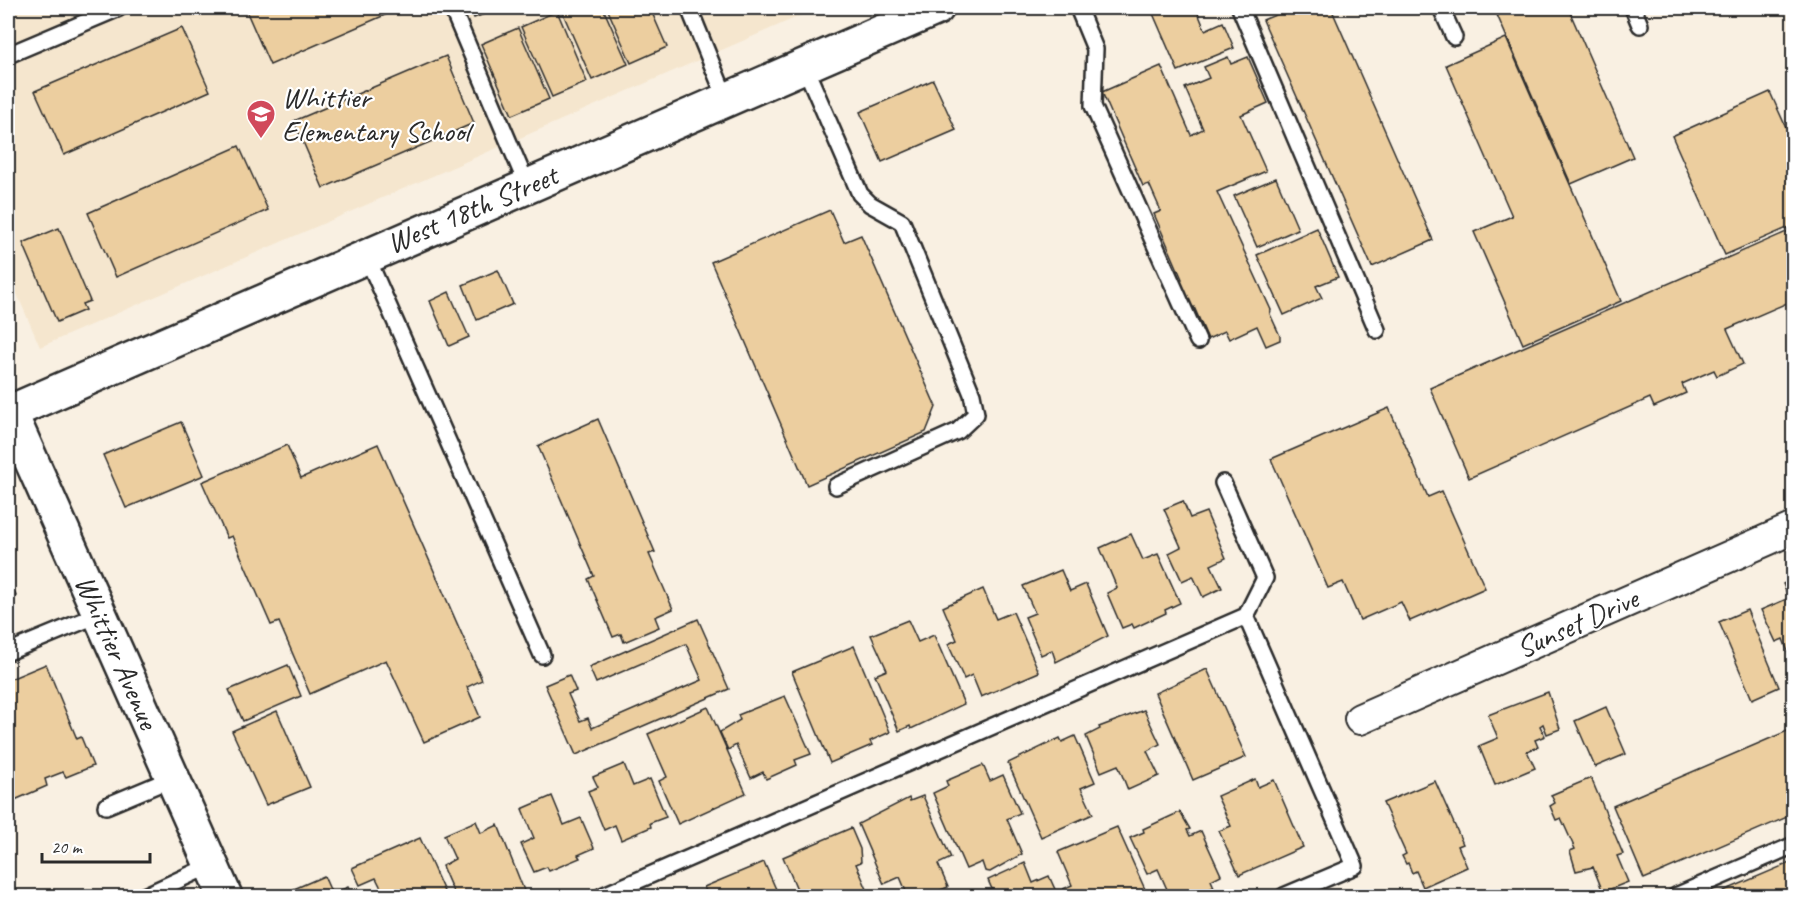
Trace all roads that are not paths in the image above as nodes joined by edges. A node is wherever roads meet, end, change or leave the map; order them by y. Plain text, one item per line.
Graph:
1 (119, 8) edge
2 (452, 8) edge
3 (689, 8) edge
4 (937, 8) edge
5 (1078, 8) edge
6 (1240, 8) edge
7 (1441, 8) edge
8 (1633, 8) edge
9 (1640, 25) dead end
10 (1454, 37) dead end
11 (8, 55) edge
12 (804, 65) junction
13 (726, 99) junction
14 (528, 185) junction
15 (366, 255) junction
16 (1377, 330) dead end
17 (1198, 341) dead end
18 (8, 411) edge
19 (1223, 483) dead end
20 (836, 486) dead end
21 (1794, 528) edge
22 (100, 614) junction
23 (1246, 616) junction
24 (8, 652) edge
25 (542, 655) dead end
26 (1359, 719) dead end
27 (173, 778) junction
28 (105, 806) dead end
29 (1794, 846) edge
30 (211, 865) junction
31 (144, 896) edge
32 (225, 897) edge
33 (602, 897) edge
34 (1284, 897) edge
35 (1676, 897) edge

1 - 11 lane
2 - 14 lane
3 - 13 lane
4 - 12 street, West 18th Street
5 - 17 lane
6 - 16 lane
7 - 10 lane
8 - 9 lane
12 - 13 street, West 18th Street
12 - 20 lane
13 - 14 street, West 18th Street
14 - 15 street, West 18th Street
15 - 18 street, West 18th Street
15 - 25 lane
18 - 22 street, Whittier Avenue
19 - 23 lane
21 - 26 street, Sunset Drive
22 - 24 lane
22 - 27 street, Whittier Avenue
23 - 33 lane
23 - 34 lane
27 - 28 lane
27 - 30 street, Whittier Avenue
29 - 35 lane
30 - 31 lane
30 - 32 street, Whittier Avenue

